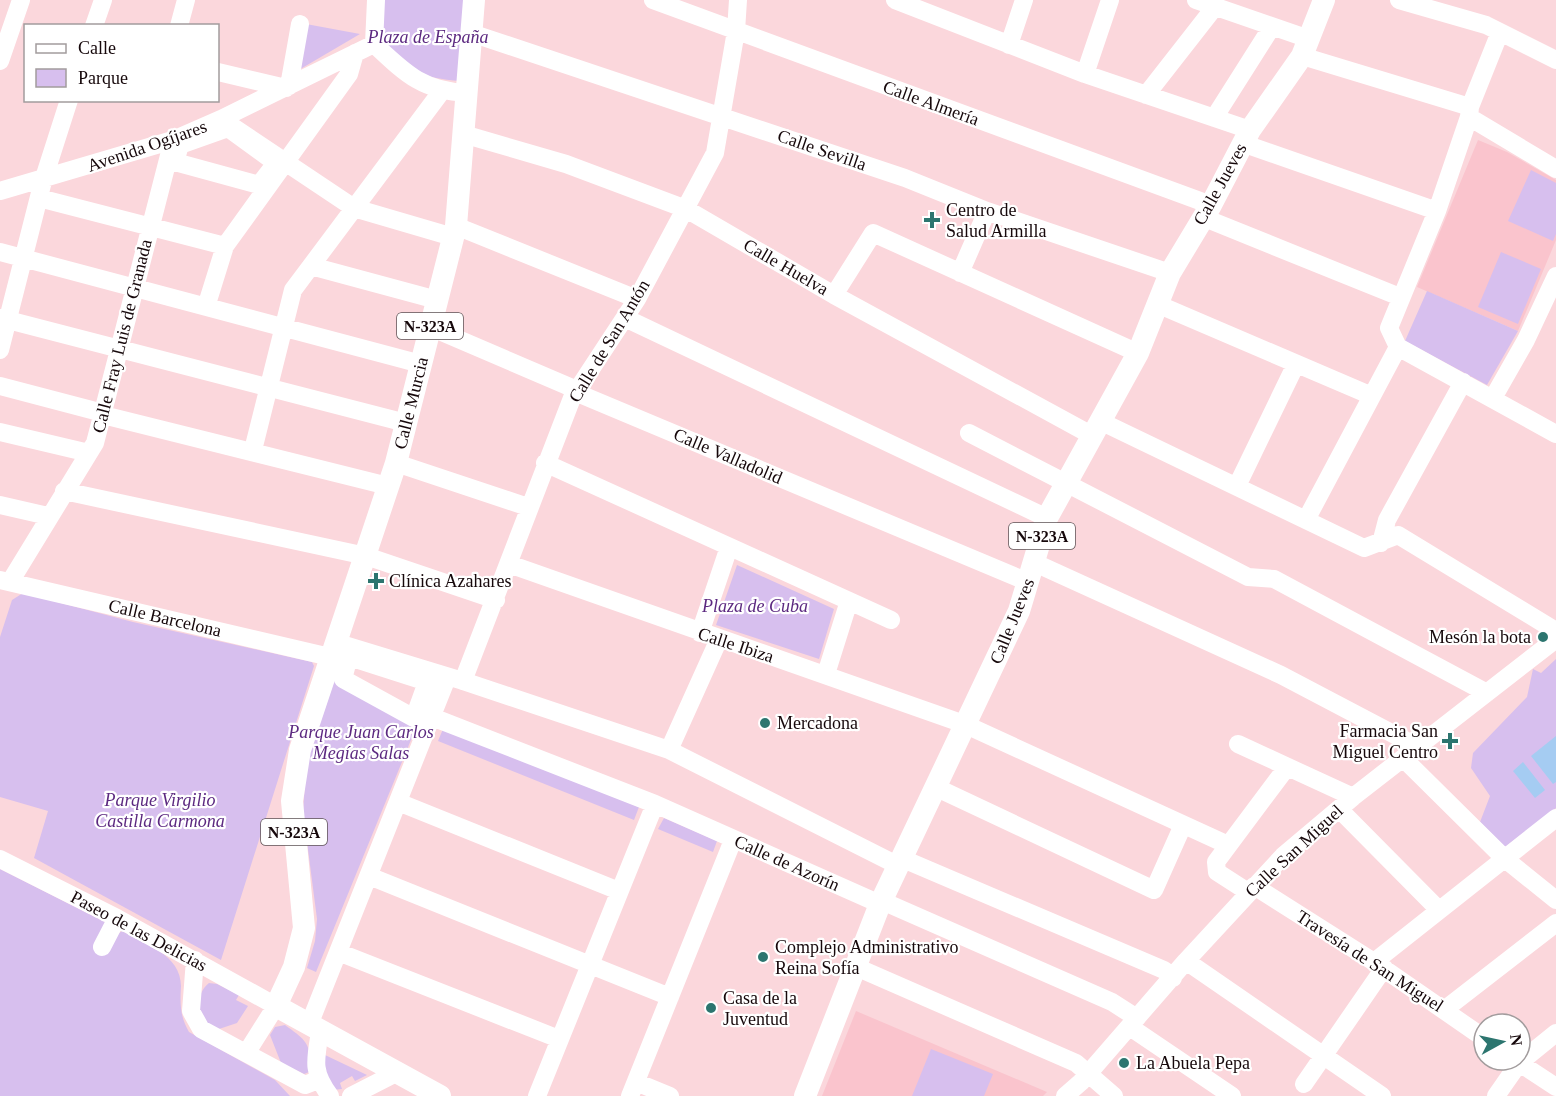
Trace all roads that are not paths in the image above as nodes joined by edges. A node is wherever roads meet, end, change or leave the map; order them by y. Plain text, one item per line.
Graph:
1 (21, 0) edge
2 (103, 0) edge
3 (186, 0) edge
4 (375, 0) edge
5 (474, 0) edge
6 (653, 0) edge
7 (738, 0) edge
8 (895, 0) edge
9 (1024, 0) edge
10 (1110, 0) edge
11 (1196, 0) edge
12 (1324, 0) edge
13 (1399, 0) edge
14 (1214, 8) junction
15 (95, 24) edge
16 (180, 24) edge
17 (300, 24) dead end
18 (12, 27) edge
19 (1271, 28) junction
20 (736, 31) junction
21 (1500, 32) junction
22 (471, 33) junction
23 (374, 44) junction
24 (1009, 45) junction
25 (1306, 48) junction
26 (355, 53) junction
27 (1556, 60) edge
28 (0, 61) edge
29 (219, 72) edge
30 (1085, 74) junction
31 (252, 80) junction
32 (288, 87) junction
33 (441, 92) junction
34 (467, 93) junction
35 (1146, 95) junction
36 (68, 102) edge
37 (253, 104) junction
38 (1470, 112) junction
39 (723, 117) junction
40 (1214, 118) junction
41 (221, 119) junction
42 (464, 134) junction
43 (1246, 136) junction
44 (173, 140) junction
45 (287, 162) junction
46 (170, 164) junction
47 (1555, 165) edge
48 (41, 189) junction
49 (0, 191) edge
50 (266, 192) junction
51 (354, 208) junction
52 (686, 209) junction
53 (987, 211) junction
54 (1207, 211) junction
55 (1437, 211) junction
56 (151, 226) junction
57 (455, 232) junction
58 (225, 246) junction
59 (0, 252) edge
60 (23, 258) junction
61 (311, 266) junction
62 (960, 273) junction
63 (1170, 273) junction
64 (1556, 276) edge
65 (135, 288) junction
66 (834, 295) junction
67 (1400, 297) junction
68 (637, 299) junction
69 (437, 300) junction
70 (1156, 304) junction
71 (206, 307) junction
72 (625, 318) junction
73 (4, 319) edge
74 (430, 327) junction
75 (284, 328) junction
76 (120, 347) junction
77 (1398, 347) junction
78 (0, 350) edge
79 (1138, 353) junction
80 (421, 364) junction
81 (1296, 364) junction
82 (1463, 382) junction
83 (0, 386) edge
84 (269, 387) junction
85 (577, 390) junction
86 (1372, 396) junction
87 (1493, 398) junction
88 (103, 414) junction
89 (406, 423) junction
90 (1554, 427) edge
91 (1098, 429) junction
92 (0, 432) edge
93 (969, 433) dead end
94 (253, 450) junction
95 (89, 453) junction
96 (396, 463) junction
97 (545, 463) junction
98 (1068, 482) junction
99 (388, 486) junction
100 (1237, 486) junction
101 (64, 491) junction
102 (0, 505) edge
103 (528, 507) junction
104 (48, 516) junction
105 (1047, 518) junction
106 (1306, 520) junction
107 (1381, 543) junction
108 (729, 547) junction
109 (366, 556) junction
110 (508, 564) junction
111 (1031, 573) junction
112 (5, 581) edge
113 (496, 600) junction
114 (849, 602) junction
115 (891, 620) dead end
116 (1556, 631) edge
117 (700, 633) junction
118 (719, 639) junction
119 (1556, 639) edge
120 (333, 650) junction
121 (826, 674) junction
122 (455, 679) junction
123 (1487, 693) junction
124 (432, 717) junction
125 (964, 724) junction
126 (1238, 744) dead end
127 (669, 750) junction
128 (1411, 753) junction
129 (1287, 766) junction
130 (935, 787) junction
131 (1353, 797) junction
132 (398, 802) junction
133 (655, 804) junction
134 (1339, 809) junction
135 (1556, 818) edge
136 (1183, 825) junction
137 (733, 840) junction
138 (1228, 845) junction
139 (0, 859) edge
140 (1505, 859) junction
141 (901, 862) junction
142 (369, 876) junction
143 (1251, 889) junction
144 (619, 891) junction
145 (1556, 900) edge
146 (880, 904) junction
147 (1438, 910) junction
148 (117, 918) junction
149 (1556, 923) edge
150 (102, 947) dead end
151 (338, 952) junction
152 (195, 960) junction
153 (1186, 961) junction
154 (590, 964) junction
155 (1379, 965) junction
156 (856, 967) junction
157 (1173, 978) junction
158 (670, 997) junction
159 (276, 1006) junction
160 (1444, 1010) junction
161 (1134, 1022) junction
162 (315, 1029) junction
163 (1472, 1030) edge
164 (1556, 1033) edge
165 (559, 1039) junction
166 (1532, 1050) edge
167 (248, 1052) junction
168 (1322, 1056) junction
169 (1532, 1071) edge
170 (398, 1072) junction
171 (1088, 1072) junction
172 (1510, 1072) edge
173 (318, 1080) junction
174 (1304, 1084) dead end
175 (1556, 1087) edge
176 (633, 1089) edge
177 (330, 1096) edge
178 (351, 1096) edge
179 (440, 1096) edge
180 (537, 1096) edge
181 (670, 1096) edge
182 (806, 1096) edge
183 (1065, 1096) edge
184 (1114, 1096) edge
185 (1232, 1096) edge
186 (1382, 1096) edge
187 (1496, 1096) edge

1 - 18 street
2 - 15 street
3 - 16 street
4 - 23 street
5 - 22 main road, Calle Murcia / N-323A
6 - 20 street, Calle Almería
7 - 20 street, Calle de San Antón
8 - 24 street
9 - 24 street
10 - 30 street
11 - 14 street
12 - 25 main road, Calle Jueves / N-323A
13 - 21 street
14 - 19 street
14 - 35 street
17 - 32 street
18 - 28 street
19 - 25 street
19 - 40 street
20 - 39 street, Calle de San Antón
20 - 54 street, Calle Almería
21 - 27 street
21 - 38 street
22 - 34 main road, Calle Murcia / N-323A
22 - 39 street, Calle Sevilla
23 - 26 street, Avenida Ogíjares
23 - 33 street
24 - 30 street
25 - 38 street
25 - 43 main road, Calle Jueves / N-323A
26 - 32 street, Avenida Ogíjares
26 - 45 street
29 - 31 street
30 - 35 street
31 - 32 street
31 - 37 street
32 - 37 street, Avenida Ogíjares
33 - 34 street
33 - 51 street
34 - 42 main road, Calle Murcia / N-323A
35 - 40 street
36 - 48 street
37 - 41 street, Avenida Ogíjares
38 - 47 street
38 - 55 street
39 - 52 street, Calle de San Antón
39 - 53 street, Calle Sevilla
40 - 43 street
41 - 44 street, Avenida Ogíjares
41 - 45 street
42 - 52 street, Calle Huelva
42 - 57 main road, Calle Murcia / N-323A
43 - 54 main road, Calle Jueves / N-323A
43 - 55 street
44 - 46 street, Calle Fray Luis de Granada
44 - 48 street, Avenida Ogíjares
45 - 50 street
45 - 51 street
46 - 46 street
46 - 50 street
46 - 56 street, Calle Fray Luis de Granada
48 - 49 street, Avenida Ogíjares
48 - 56 street
48 - 60 street
50 - 58 street
51 - 57 street
51 - 61 street
52 - 66 street, Calle Huelva
52 - 68 street, Calle de San Antón
53 - 62 street
53 - 63 street, Calle Sevilla
54 - 63 main road, Calle Jueves / N-323A
54 - 67 street, Calle Almería
55 - 67 street
56 - 58 street
56 - 65 street, Calle Fray Luis de Granada
57 - 68 street
57 - 69 main road, Calle Murcia / N-323A
58 - 71 street
59 - 60 street
60 - 65 street
60 - 73 street
61 - 69 street
61 - 75 street
62 - 66 street
62 - 79 street
63 - 70 main road, Calle Jueves / N-323A
64 - 87 street
65 - 71 street
65 - 76 street, Calle Fray Luis de Granada
66 - 91 street, Calle Huelva
67 - 77 street
68 - 72 street, Calle de San Antón
69 - 74 main road, Calle Murcia / N-323A
70 - 79 main road, Calle Jueves / N-323A
70 - 81 street
71 - 75 street
72 - 85 street, Calle de San Antón
72 - 105 street
73 - 76 street
73 - 78 street
74 - 80 main road, Calle Murcia / N-323A
74 - 85 street, Calle Valladolid
75 - 80 street
75 - 84 street
76 - 84 street
76 - 88 street, Calle Fray Luis de Granada
77 - 82 street
77 - 86 street
79 - 91 main road, Calle Jueves / N-323A
80 - 89 main road, Calle Murcia / N-323A
81 - 86 street
81 - 100 street
82 - 87 street
82 - 107 street
83 - 88 street
84 - 89 street
84 - 94 street
85 - 97 street, Calle de San Antón
85 - 111 street, Calle Valladolid
86 - 106 street
87 - 90 street
88 - 94 street
88 - 95 street, Calle Fray Luis de Granada
89 - 96 main road, Calle Murcia / N-323A
91 - 98 main road, Calle Jueves / N-323A
91 - 100 street, Calle Huelva
92 - 95 street
93 - 98 street
94 - 99 street
95 - 101 street, Calle Fray Luis de Granada
96 - 99 main road, Calle Murcia / N-323A
96 - 103 street
97 - 103 street, Calle de San Antón
97 - 108 street
98 - 105 main road, Calle Jueves / N-323A
98 - 123 street
99 - 109 main road, Calle Murcia / N-323A
100 - 106 street, Calle Huelva
101 - 104 street, Calle Fray Luis de Granada
101 - 109 street
102 - 104 street
103 - 110 street, Calle de San Antón
104 - 112 street, Calle Fray Luis de Granada
105 - 111 main road, Calle Jueves / N-323A
106 - 107 street, Calle Huelva
107 - 116 street, Calle Huelva
108 - 114 street
108 - 117 street
109 - 113 street
109 - 120 main road, Calle Murcia / N-323A
110 - 113 street, Calle de San Antón
110 - 117 street, Calle Ibiza
111 - 125 main road, Calle Jueves / N-323A
111 - 128 street, Calle Valladolid
112 - 120 street, Calle Barcelona
113 - 122 street, Calle de San Antón
114 - 115 street
114 - 121 street
117 - 118 street, Calle Ibiza
118 - 121 street, Calle Ibiza
118 - 127 street
119 - 123 street, Calle San Miguel
120 - 122 street, Calle Barcelona
120 - 159 main road, N-323A
121 - 125 street, Calle Ibiza
122 - 124 street, Calle de San Antón
122 - 127 street, Calle Barcelona
123 - 128 street, Calle San Miguel
124 - 132 street, Calle de San Antón
124 - 133 street, Calle de Azorín
125 - 130 main road, Calle Jueves / N-323A
125 - 136 street, Calle Ibiza
126 - 129 street
127 - 141 street, Calle Barcelona
128 - 131 street, Calle San Miguel
128 - 140 street, Calle Valladolid
129 - 131 street
129 - 138 street
130 - 136 street
130 - 141 main road, Calle Jueves / N-323A
131 - 134 street, Calle San Miguel
132 - 142 street, Calle de San Antón
132 - 144 street
133 - 137 street, Calle de Azorín
133 - 144 street
134 - 143 street, Calle San Miguel
134 - 147 street
135 - 140 street
136 - 138 street, Calle Ibiza
137 - 146 street, Calle de Azorín
137 - 158 street
138 - 143 street, Travesía de San Miguel
139 - 148 street, Paseo de las Delicias
140 - 145 street, Calle Valladolid
140 - 147 street
141 - 146 main road, Calle Jueves / N-323A
141 - 157 street, Calle Barcelona
142 - 151 street, Calle de San Antón
142 - 154 street
143 - 153 street, Calle San Miguel
143 - 155 street, Travesía de San Miguel
144 - 154 street
146 - 156 main road, Calle Jueves / N-323A
146 - 161 street, Calle de Azorín
147 - 155 street
148 - 150 street
148 - 152 street, Paseo de las Delicias
149 - 160 street
151 - 162 street, Calle de San Antón
151 - 165 street
152 - 159 street, Paseo de las Delicias
152 - 167 street
153 - 157 street, Calle San Miguel
153 - 168 street
154 - 158 street
154 - 165 street
155 - 160 street, Travesía de San Miguel
155 - 168 street
156 - 171 street
156 - 182 main road, Calle Jueves / N-323A
157 - 161 street, Calle San Miguel
158 - 176 street
159 - 162 main road
159 - 167 street
160 - 163 street, Travesía de San Miguel
161 - 171 street, Calle San Miguel
161 - 185 street, Calle de Azorín
162 - 170 main road
162 - 173 street, Calle de San Antón
164 - 166 street
165 - 180 street
167 - 173 street
168 - 174 street
168 - 186 street
169 - 175 street
170 - 178 street
170 - 179 main road
171 - 183 street, Calle San Miguel
171 - 184 street
172 - 187 street
173 - 177 street
176 - 181 street

